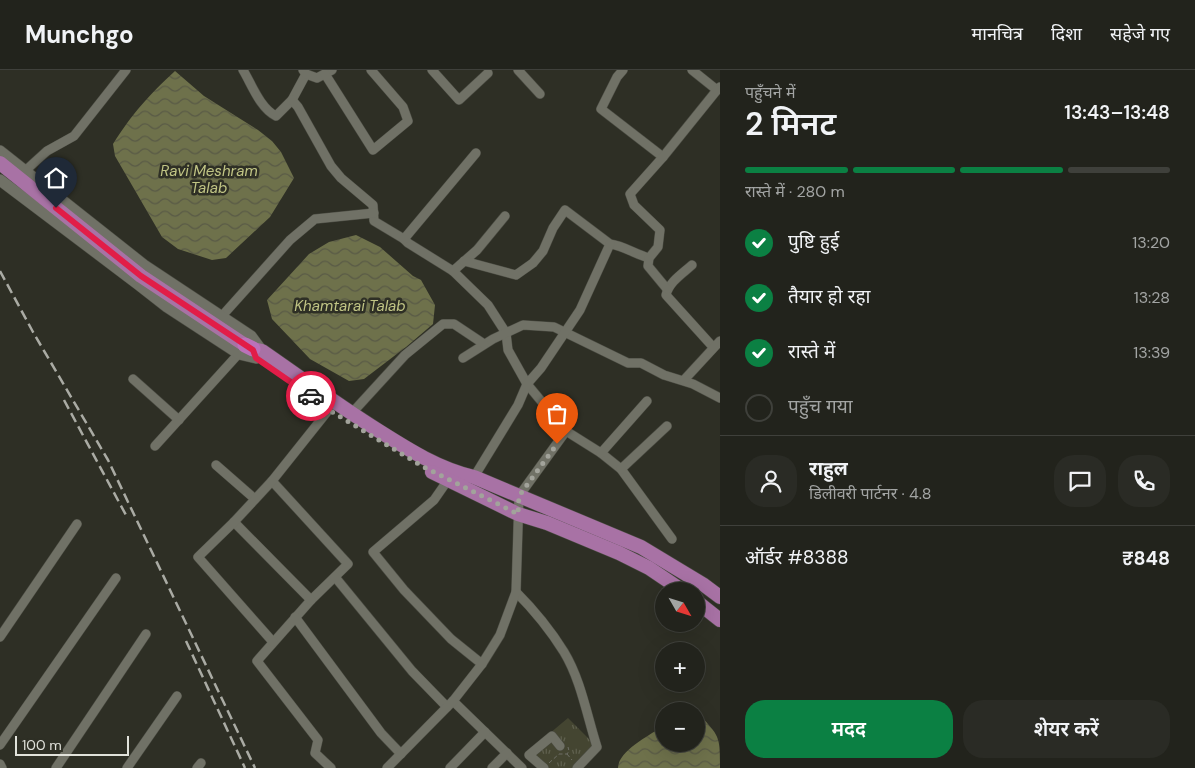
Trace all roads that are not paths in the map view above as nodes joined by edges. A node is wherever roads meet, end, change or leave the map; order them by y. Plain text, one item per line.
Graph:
1 (126, 70) edge
2 (243, 70) edge
3 (371, 70) edge
4 (432, 70) edge
5 (518, 70) edge
6 (623, 70) edge
7 (692, 70) edge
8 (305, 72) edge
9 (328, 72) edge
10 (488, 73) dead end
11 (718, 88) edge
12 (540, 94) dead end
13 (292, 100) junction
14 (0, 150) edge
15 (476, 153) dead end
16 (663, 157) junction
17 (0, 162) edge
18 (26, 171) junction
19 (0, 180) edge
20 (374, 213) junction
21 (505, 216) dead end
22 (404, 239) junction
23 (610, 244) junction
24 (649, 258) junction
25 (464, 262) junction
26 (692, 265) dead end
27 (453, 271) junction
28 (667, 289) junction
29 (221, 317) junction
30 (566, 332) junction
31 (506, 334) junction
32 (484, 344) junction
33 (717, 344) edge
34 (251, 349) junction
35 (463, 358) dead end
36 (133, 379) dead end
37 (684, 380) junction
38 (527, 384) junction
39 (720, 398) edge
40 (647, 401) dead end
41 (332, 406) junction
42 (352, 414) junction
43 (179, 420) junction
44 (667, 426) dead end
45 (566, 431) junction
46 (155, 446) dead end
47 (601, 453) junction
48 (216, 464) dead end
49 (621, 469) junction
50 (450, 476) junction
51 (474, 477) junction
52 (272, 481) junction
53 (519, 496) junction
54 (255, 499) junction
55 (518, 514) junction
56 (234, 522) junction
57 (77, 524) dead end
58 (672, 539) dead end
59 (334, 577) junction
60 (116, 578) dead end
61 (670, 582) edge
62 (516, 592) junction
63 (720, 597) edge
64 (311, 600) junction
65 (705, 608) edge
66 (295, 617) junction
67 (720, 620) edge
68 (146, 634) dead end
69 (0, 637) edge
70 (273, 642) junction
71 (482, 664) junction
72 (177, 696) dead end
73 (450, 704) junction
74 (485, 732) junction
75 (0, 745) edge
76 (560, 750) road end
77 (507, 753) junction
78 (401, 754) junction
79 (0, 764) edge
80 (2, 768) edge
81 (56, 768) edge
82 (126, 768) edge
83 (331, 768) edge
84 (387, 768) edge
85 (450, 768) edge
86 (492, 768) edge
87 (522, 768) edge
88 (544, 768) edge
89 (577, 768) edge

1 - 18 street
2 - 13 street
3 - 9 street
4 - 10 street
5 - 12 street
6 - 16 street
7 - 11 street
8 - 9 street
8 - 13 street
11 - 16 street
13 - 20 street
14 - 18 street
15 - 22 street
16 - 24 street
17 - 34 main road
18 - 29 street
19 - 34 street
20 - 22 street
20 - 29 street
21 - 25 street
22 - 27 street
23 - 24 street
23 - 25 street
23 - 30 street
24 - 28 street
25 - 27 street
26 - 28 street
27 - 31 street
28 - 33 street
29 - 34 street
30 - 31 street
30 - 37 street
30 - 38 street
31 - 32 street
31 - 38 street
32 - 35 street
32 - 42 street
33 - 37 street
34 - 41 main road
34 - 43 street
36 - 43 street
37 - 39 street
38 - 45 street
38 - 51 street
40 - 47 street
41 - 42 main road
41 - 50 main road
41 - 52 street
42 - 50 main road
43 - 46 street
44 - 49 street
45 - 47 street
45 - 53 street
47 - 49 street
48 - 54 street
49 - 58 street
50 - 51 main road
50 - 55 main road
50 - 71 street
51 - 53 main road
52 - 54 street
52 - 59 street
53 - 55 street
53 - 63 main road
54 - 56 street
55 - 61 main road
55 - 62 street
56 - 64 street
56 - 70 street
57 - 69 street
59 - 64 street
59 - 73 street
60 - 75 street
62 - 71 street
62 - 89 street
64 - 66 street
65 - 67 main road
66 - 70 street
66 - 78 street
68 - 81 street
70 - 83 street
71 - 73 street
72 - 82 street
73 - 74 street
73 - 78 street
74 - 77 street
74 - 85 street
76 - 88 street
77 - 86 street
77 - 87 street
78 - 84 street
79 - 80 street

